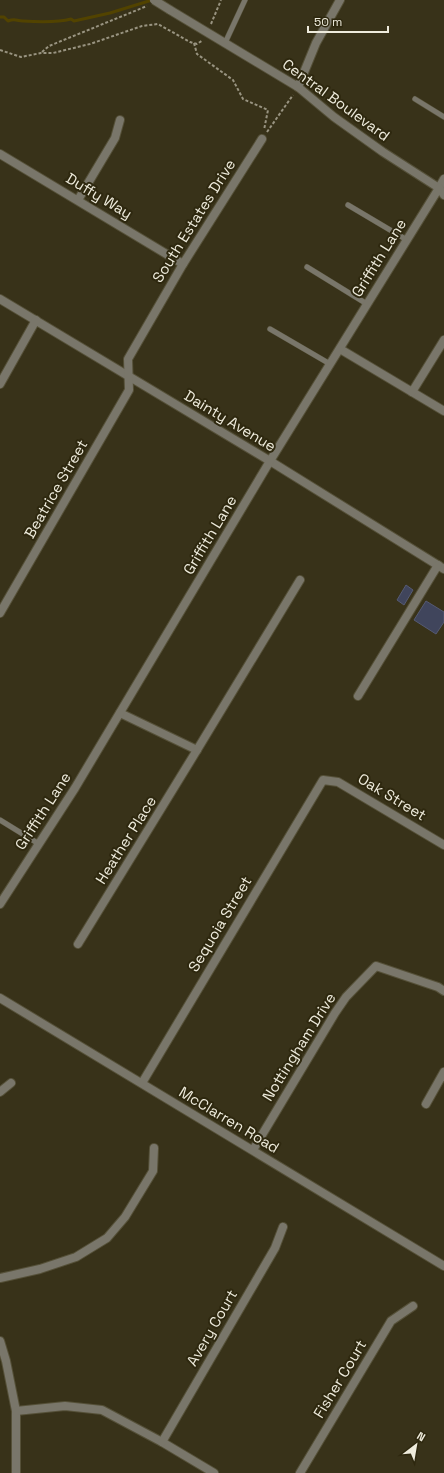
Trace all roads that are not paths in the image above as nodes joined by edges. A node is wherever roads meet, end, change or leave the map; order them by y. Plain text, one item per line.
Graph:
1 (245, 0) edge
2 (340, 0) edge
3 (151, 3) edge
4 (225, 43) junction
5 (298, 87) junction
6 (415, 99) dead end
7 (444, 117) edge
8 (120, 120) dead end
9 (262, 139) road end
10 (0, 154) edge
11 (444, 179) edge
12 (442, 188) edge
13 (444, 195) edge
14 (78, 200) junction
15 (348, 205) dead end
16 (407, 240) junction
17 (183, 264) junction
18 (307, 267) dead end
19 (0, 299) edge
20 (367, 304) junction
21 (36, 320) junction
22 (270, 329) dead end
23 (444, 340) edge
24 (340, 349) junction
25 (330, 364) junction
26 (128, 376) junction
27 (0, 384) edge
28 (412, 392) junction
29 (444, 411) edge
30 (270, 461) junction
31 (441, 567) edge
32 (300, 580) dead end
33 (0, 614) edge
34 (358, 696) dead end
35 (120, 713) junction
36 (198, 750) junction
37 (322, 780) joint
38 (0, 820) edge
39 (39, 844) junction
40 (444, 845) edge
41 (0, 904) edge
42 (78, 944) dead end
43 (444, 991) edge
44 (0, 998) edge
45 (444, 1072) edge
46 (11, 1083) dead end
47 (142, 1083) junction
48 (0, 1092) edge
49 (426, 1104) dead end
50 (154, 1148) dead end
51 (253, 1150) junction
52 (283, 1227) dead end
53 (444, 1266) edge
54 (0, 1278) edge
55 (413, 1306) dead end
56 (0, 1341) edge
57 (16, 1411) junction
58 (162, 1442) junction
59 (16, 1473) edge
60 (214, 1473) edge
61 (300, 1473) edge

1 - 4 lane
2 - 5 street
3 - 4 street, Central Boulevard, bridge
4 - 5 street, Central Boulevard
5 - 12 street, Central Boulevard
6 - 7 lane
8 - 14 street
9 - 17 street, South Estates Drive
10 - 14 street, Duffy Way
11 - 12 street, Griffith Lane
12 - 13 street, Central Boulevard
12 - 16 street, Griffith Lane
14 - 17 street, Duffy Way
15 - 16 lane
16 - 20 street, Griffith Lane
17 - 26 street, South Estates Drive
18 - 20 lane
19 - 21 street, Dainty Avenue
20 - 24 street, Griffith Lane
21 - 26 street, Dainty Avenue
21 - 27 street
22 - 25 lane
23 - 28 street
24 - 25 street, Griffith Lane
24 - 28 street
25 - 30 street, Griffith Lane
26 - 30 street, Dainty Avenue
26 - 33 street, Beatrice Street
28 - 29 street
30 - 31 street, Dainty Avenue
30 - 35 street, Griffith Lane
31 - 34 street
32 - 36 street, Heather Place
35 - 36 street
35 - 39 street, Griffith Lane
36 - 42 street, Heather Place
37 - 40 street, Oak Street
37 - 47 street, Sequoia Street
38 - 39 lane
39 - 41 street, Griffith Lane
43 - 51 street, Nottingham Drive
44 - 47 street, McClarren Road
45 - 49 street
46 - 48 street
47 - 51 street, McClarren Road
50 - 54 street
51 - 53 street, McClarren Road
52 - 58 street, Avery Court
55 - 61 street, Fisher Court
56 - 57 street
57 - 58 street
57 - 59 street
58 - 60 street

